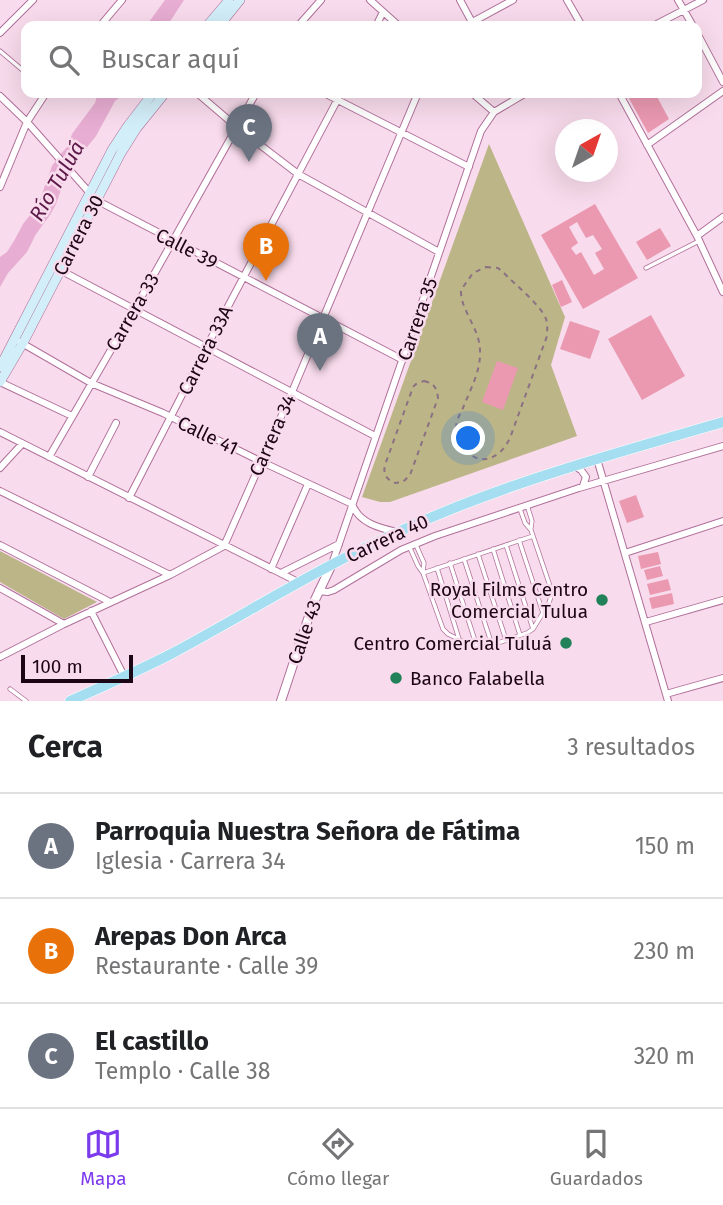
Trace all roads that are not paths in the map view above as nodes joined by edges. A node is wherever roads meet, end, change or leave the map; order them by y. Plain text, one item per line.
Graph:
1 (33, 0) edge
2 (122, 0) edge
3 (229, 0) edge
4 (240, 0) edge
5 (321, 0) edge
6 (370, 0) edge
7 (460, 0) edge
8 (513, 0) edge
9 (567, 0) edge
10 (678, 0) edge
11 (703, 0) edge
12 (684, 9) junction
13 (383, 12) junction
14 (104, 21) edge
15 (211, 21) edge
16 (223, 21) edge
17 (302, 21) edge
18 (378, 21) edge
19 (393, 21) edge
20 (468, 21) edge
21 (477, 21) edge
22 (579, 21) edge
23 (662, 21) edge
24 (690, 21) edge
25 (0, 33) edge
26 (702, 42) edge
27 (0, 51) edge
28 (21, 69) edge
29 (723, 82) edge
30 (723, 91) edge
31 (0, 96) edge
32 (43, 98) edge
33 (149, 98) edge
34 (161, 98) edge
35 (203, 98) edge
36 (253, 98) edge
37 (338, 98) edge
38 (342, 98) edge
39 (416, 98) edge
40 (478, 98) edge
41 (510, 98) edge
42 (622, 98) edge
43 (494, 112) junction
44 (27, 122) junction
45 (237, 128) junction
46 (401, 133) junction
47 (647, 145) junction
48 (469, 167) junction
49 (298, 174) junction
50 (0, 187) edge
51 (93, 197) junction
52 (366, 213) junction
53 (723, 217) edge
54 (698, 238) junction
55 (173, 241) junction
56 (439, 252) junction
57 (56, 268) junction
58 (646, 268) dead end
59 (243, 277) junction
60 (723, 292) edge
61 (134, 310) junction
62 (323, 318) junction
63 (19, 341) junction
64 (206, 348) junction
65 (403, 360) junction
66 (0, 366) edge
67 (0, 382) edge
68 (91, 383) junction
69 (292, 392) junction
70 (72, 416) junction
71 (170, 417) junction
72 (723, 422) edge
73 (116, 424) dead end
74 (0, 432) edge
75 (375, 436) junction
76 (22, 444) junction
77 (723, 446) edge
78 (48, 457) junction
79 (597, 459) junction
80 (260, 461) junction
81 (574, 466) junction
82 (0, 468) edge
83 (88, 477) junction
84 (603, 481) junction
85 (308, 484) junction
86 (583, 486) junction
87 (0, 492) edge
88 (129, 498) junction
89 (352, 505) junction
90 (523, 506) junction
91 (723, 521) edge
92 (397, 532) junction
93 (532, 533) junction
94 (519, 540) junction
95 (339, 544) junction
96 (0, 545) edge
97 (412, 545) junction
98 (506, 545) junction
99 (224, 546) junction
100 (493, 549) junction
101 (625, 553) junction
102 (478, 554) junction
103 (464, 559) junction
104 (332, 564) junction
105 (450, 564) junction
106 (437, 568) junction
107 (271, 569) junction
108 (281, 573) junction
109 (423, 573) junction
110 (170, 575) junction
111 (298, 582) junction
112 (0, 588) edge
113 (318, 591) junction
114 (723, 600) edge
115 (110, 602) junction
116 (91, 611) junction
117 (543, 613) junction
118 (646, 622) junction
119 (64, 624) junction
120 (533, 629) junction
121 (520, 635) junction
122 (459, 640) junction
123 (506, 640) junction
124 (492, 645) junction
125 (0, 647) edge
126 (477, 648) junction
127 (9, 652) junction
128 (0, 657) edge
129 (124, 676) junction
130 (723, 678) edge
131 (9, 689) dead end
132 (667, 698) edge
133 (26, 701) edge
134 (69, 701) edge
135 (281, 701) edge

1 - 25 street
2 - 14 street
3 - 15 main road
4 - 16 main road
5 - 17 street
6 - 13 street
7 - 20 street
8 - 21 street
9 - 22 street
10 - 12 street
11 - 12 street
12 - 23 street
12 - 24 street
13 - 18 street
13 - 19 street
26 - 29 street
27 - 28 lane
30 - 47 street
31 - 44 street, Calle 39
32 - 44 street
33 - 51 main road, Carrera 30
34 - 51 main road, Carrera 30
35 - 45 street
36 - 45 street, Carrera 33
37 - 49 street, Carrera 33A
38 - 46 street
39 - 46 street, Carrera 34
40 - 43 street
41 - 43 street, Carrera 35
42 - 47 street
43 - 48 street, Carrera 35
44 - 50 street
44 - 51 street, Calle 39
45 - 49 street
45 - 55 street, Carrera 33
46 - 48 street
46 - 52 street, Carrera 34
47 - 54 street
48 - 56 street, Carrera 35
49 - 52 street
49 - 59 street, Carrera 33A
51 - 55 street, Calle 39
51 - 57 main road, Carrera 30
52 - 56 street
52 - 62 street, Carrera 34
53 - 54 street
54 - 58 lane
54 - 60 street
55 - 59 street, Calle 39
55 - 61 street, Carrera 33
56 - 65 street, Carrera 35
57 - 61 street
57 - 63 main road, Carrera 30
59 - 62 street, Calle 39
59 - 64 street, Carrera 33A
61 - 64 street
61 - 68 street, Carrera 33
62 - 65 street, Calle 39
62 - 69 street, Carrera 34
63 - 66 main road, Carrera 30
63 - 67 main road, Carrera 30
63 - 68 street, Calle 41
64 - 69 street
64 - 71 street, Carrera 33A
65 - 75 street, Carrera 35
67 - 70 street
68 - 70 street, Carrera 33
68 - 71 street, Calle 41
69 - 75 street
69 - 80 street, Carrera 34
70 - 78 street, Carrera 33
71 - 80 street, Calle 41
71 - 88 street, Carrera 33A
72 - 79 main road, Carrera 40
73 - 83 street
74 - 76 street
75 - 89 street, Carrera 35
76 - 78 street
76 - 82 street
77 - 84 street, Carrera 40
78 - 83 street
79 - 81 main road, Carrera 40
79 - 84 street
80 - 85 street, Calle 41
80 - 99 street, Carrera 34
81 - 86 street
81 - 92 main road, Carrera 40
83 - 88 street
84 - 86 street, Carrera 40
84 - 101 street
85 - 89 street, Calle 41
85 - 107 street
86 - 90 street, Carrera 40
87 - 110 street
88 - 99 street
89 - 92 street, Calle 41
89 - 95 street, Carrera 35
90 - 93 lane
90 - 97 street, Carrera 40
91 - 101 street
92 - 104 main road, Carrera 40
93 - 94 lane
93 - 117 lane
94 - 98 lane
94 - 117 lane
95 - 104 street, Carrera 35
95 - 108 street
96 - 115 street
97 - 109 lane
97 - 113 street, Carrera 40
98 - 100 lane
98 - 120 lane
99 - 107 street
99 - 110 street
100 - 102 lane
100 - 121 lane
101 - 118 street
102 - 103 lane
102 - 123 lane
103 - 105 lane
103 - 124 lane
104 - 111 main road, Carrera 40
104 - 113 street, Calle 43
105 - 106 lane
105 - 126 lane
106 - 109 lane
106 - 122 lane
107 - 108 street
108 - 111 street
109 - 122 lane
110 - 115 street
111 - 129 main road, Carrera 40
112 - 119 street
113 - 135 street, Calle 43
114 - 118 street
115 - 116 street
116 - 119 street
116 - 129 street
117 - 120 lane
118 - 132 street
119 - 127 street
120 - 121 lane
121 - 123 lane
122 - 126 lane
123 - 124 lane
124 - 126 lane
125 - 127 street
127 - 128 street
129 - 134 main road, Carrera 40
130 - 132 street
131 - 133 lane

